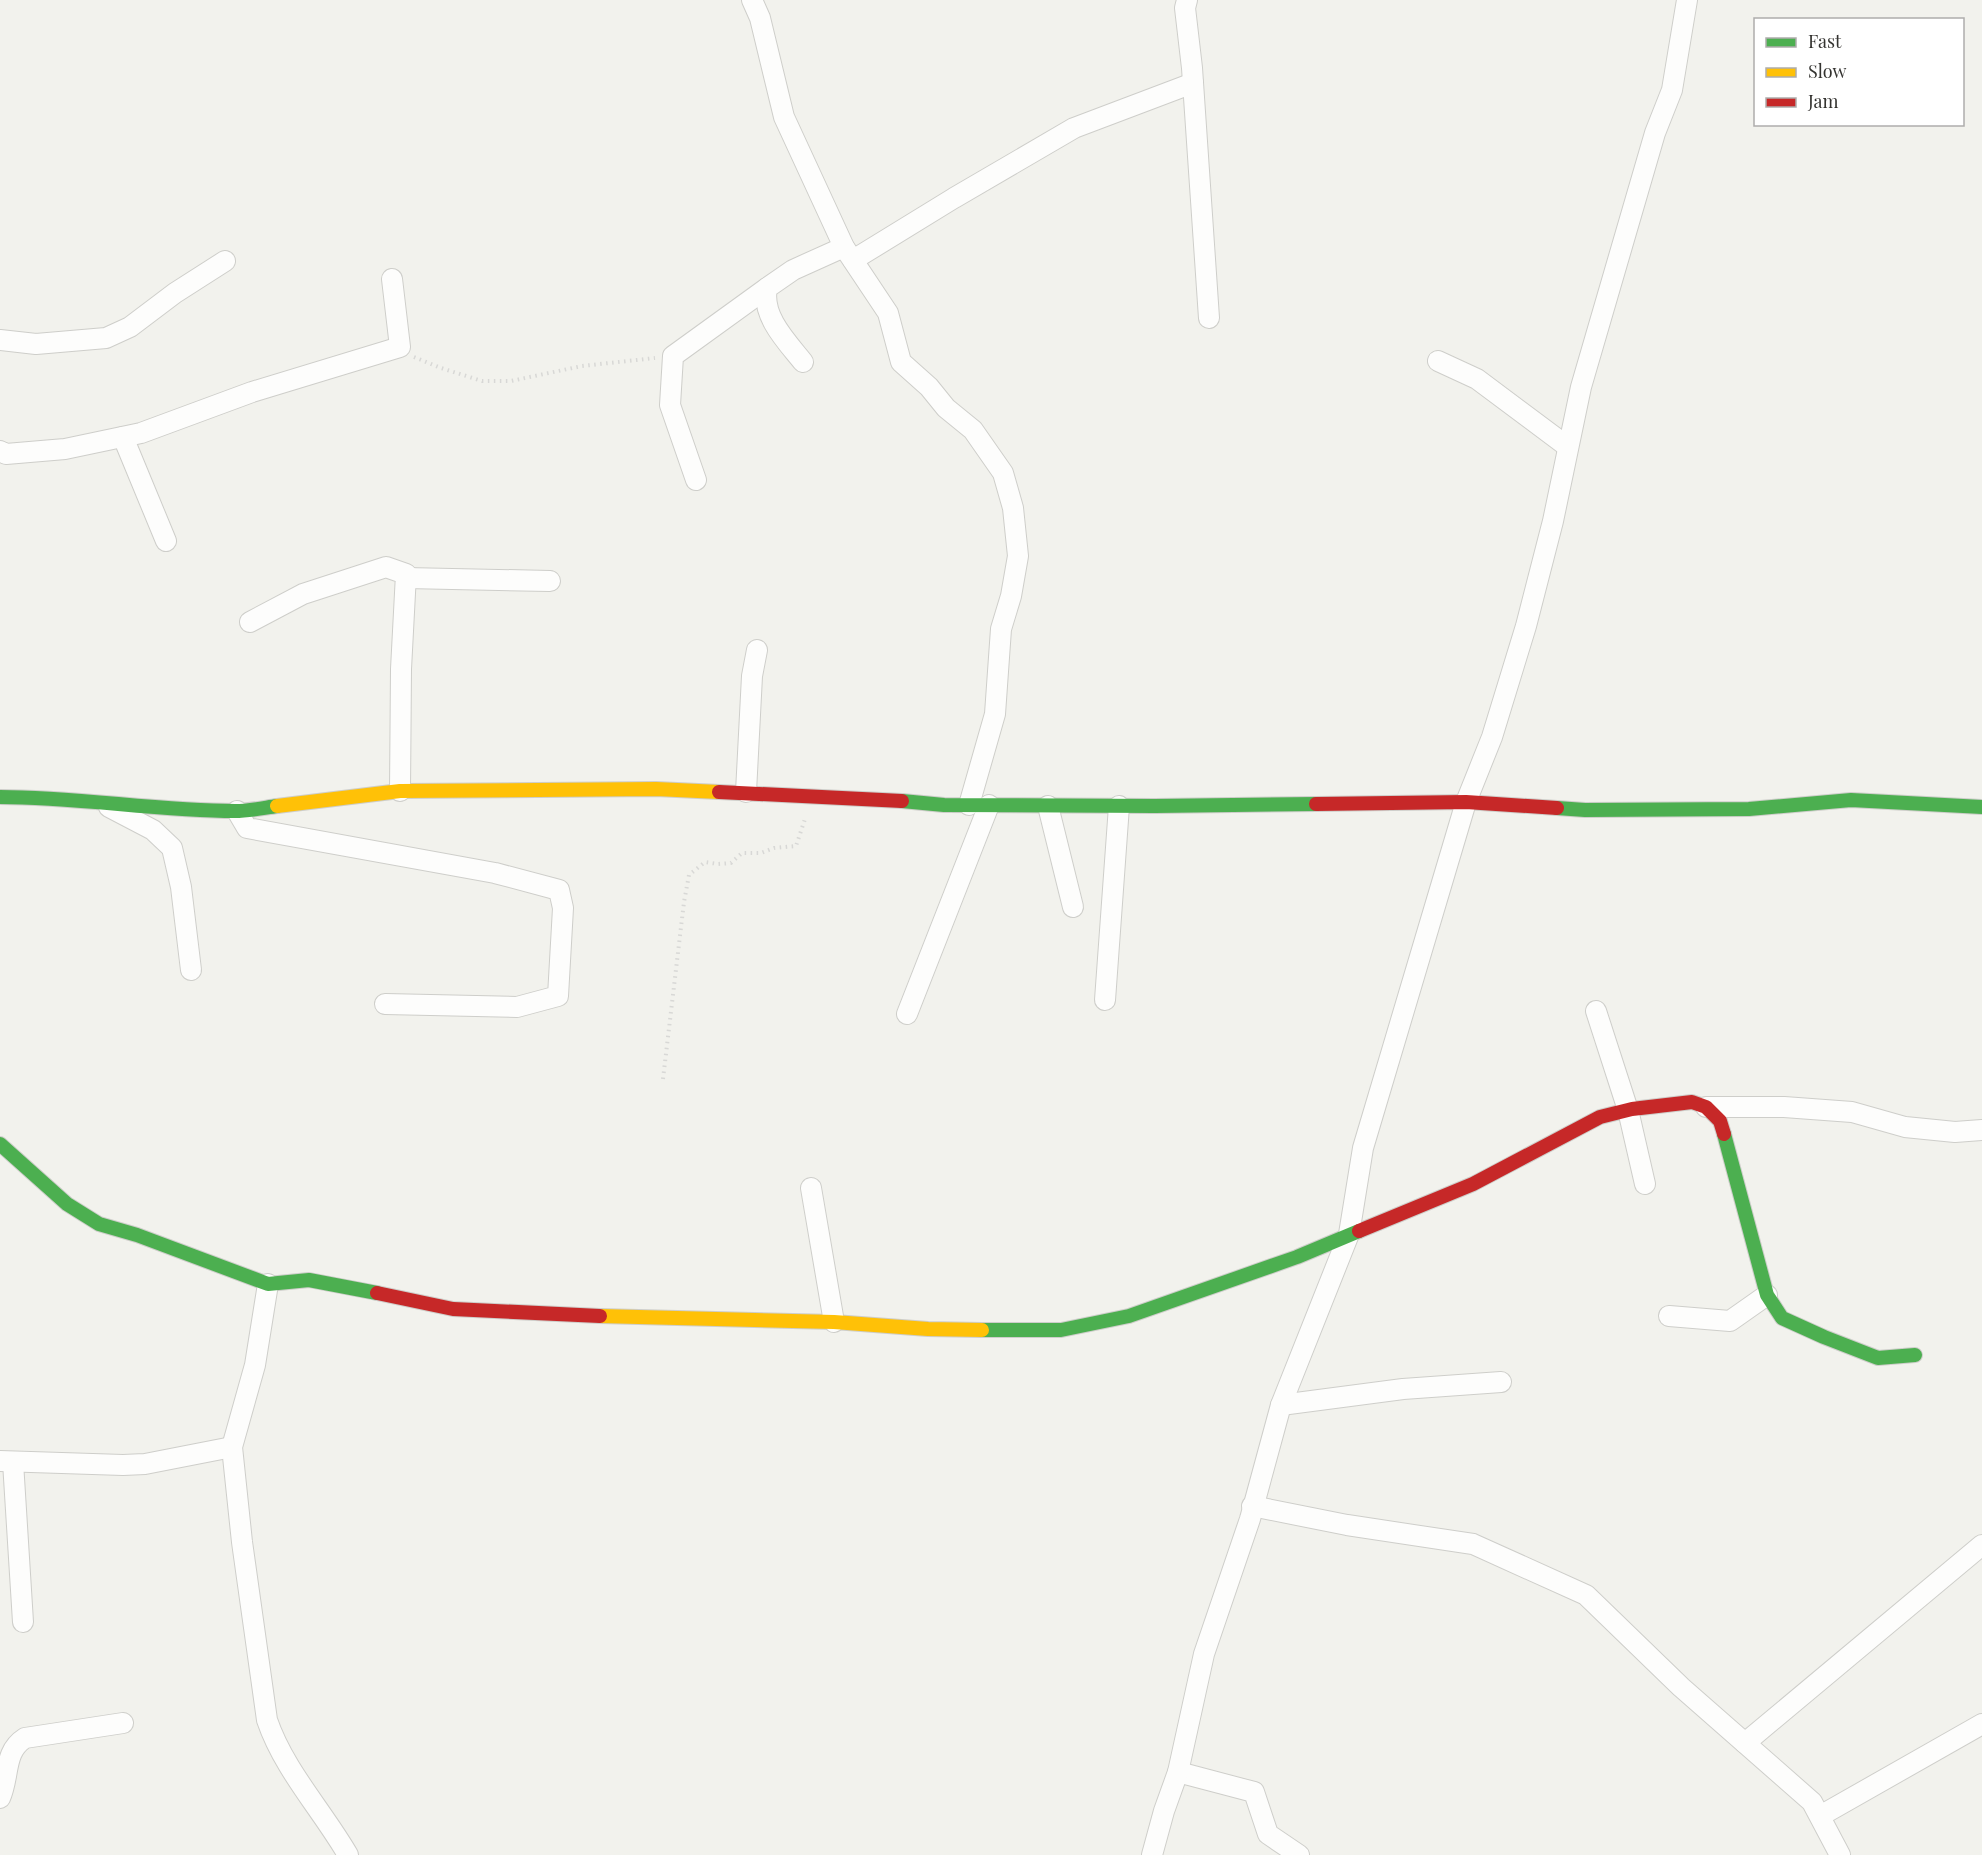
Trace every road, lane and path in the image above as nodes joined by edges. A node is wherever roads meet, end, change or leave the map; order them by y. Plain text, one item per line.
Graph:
1 (752, 0) edge
2 (1187, 0) edge
3 (1687, 0) edge
4 (1193, 83) junction
5 (849, 254) junction
6 (225, 261) dead end
7 (392, 279) dead end
8 (767, 288) junction
9 (1209, 318) dead end
10 (0, 340) edge
11 (394, 348) junction
12 (673, 356) junction
13 (1437, 361) dead end
14 (803, 362) dead end
15 (123, 437) junction
16 (1568, 447) junction
17 (0, 451) edge
18 (696, 480) dead end
19 (166, 541) dead end
20 (406, 578) junction
21 (550, 581) dead end
22 (250, 622) dead end
23 (757, 650) dead end
24 (400, 790) junction
25 (746, 792) junction
26 (818, 795) junction
27 (0, 797) edge
28 (1466, 802) junction
29 (101, 803) junction
30 (969, 805) junction
31 (989, 806) junction
32 (1048, 806) junction
33 (1119, 806) junction
34 (1982, 807) edge
35 (237, 811) junction
36 (1073, 908) dead end
37 (191, 970) dead end
38 (1105, 1000) dead end
39 (385, 1005) dead end
40 (1596, 1011) dead end
41 (907, 1014) dead end
42 (663, 1079) dead end
43 (1706, 1107) junction
44 (1628, 1110) junction
45 (1982, 1130) edge
46 (0, 1144) edge
47 (1645, 1184) dead end
48 (811, 1188) dead end
49 (1349, 1234) junction
50 (268, 1284) junction
51 (1767, 1296) junction
52 (1669, 1316) dead end
53 (834, 1322) junction
54 (1915, 1355) dead end
55 (1501, 1382) dead end
56 (1281, 1405) junction
57 (232, 1447) junction
58 (6, 1462) edge
59 (1252, 1506) junction
60 (1982, 1545) edge
61 (23, 1622) dead end
62 (123, 1723) dead end
63 (1982, 1724) edge
64 (1745, 1743) junction
65 (1178, 1772) junction
66 (0, 1798) edge
67 (1820, 1816) junction
68 (348, 1855) edge
69 (1152, 1855) edge
70 (1299, 1855) edge
71 (1840, 1855) edge

1 - 5 street
2 - 4 street
3 - 16 street
4 - 5 street
4 - 9 street
5 - 8 street
5 - 30 street
6 - 10 street
7 - 11 street
8 - 12 street
8 - 14 street
11 - 12 path
11 - 15 street
12 - 18 street
13 - 16 street
15 - 17 street
15 - 19 street
16 - 28 street
20 - 21 street
20 - 22 street
20 - 24 street
23 - 25 street
24 - 25 street
24 - 35 street
25 - 26 street
26 - 30 street
26 - 42 path
27 - 29 street
28 - 33 street
28 - 34 street
28 - 49 street
29 - 35 street
29 - 37 street
30 - 31 street
31 - 32 street
31 - 41 street
32 - 33 street
32 - 36 street
33 - 38 street
35 - 39 street
40 - 44 street
43 - 44 street
43 - 45 street
43 - 51 street
44 - 47 street
44 - 49 street
46 - 50 street
48 - 53 street
49 - 53 street
49 - 56 street
50 - 53 street
50 - 57 street
51 - 52 street
51 - 54 street
55 - 56 street
56 - 59 street
57 - 58 street
57 - 68 street
58 - 61 street
59 - 64 street
59 - 65 street
60 - 64 street
62 - 66 street
63 - 67 street
64 - 67 street
65 - 69 street
65 - 70 street
67 - 71 street

